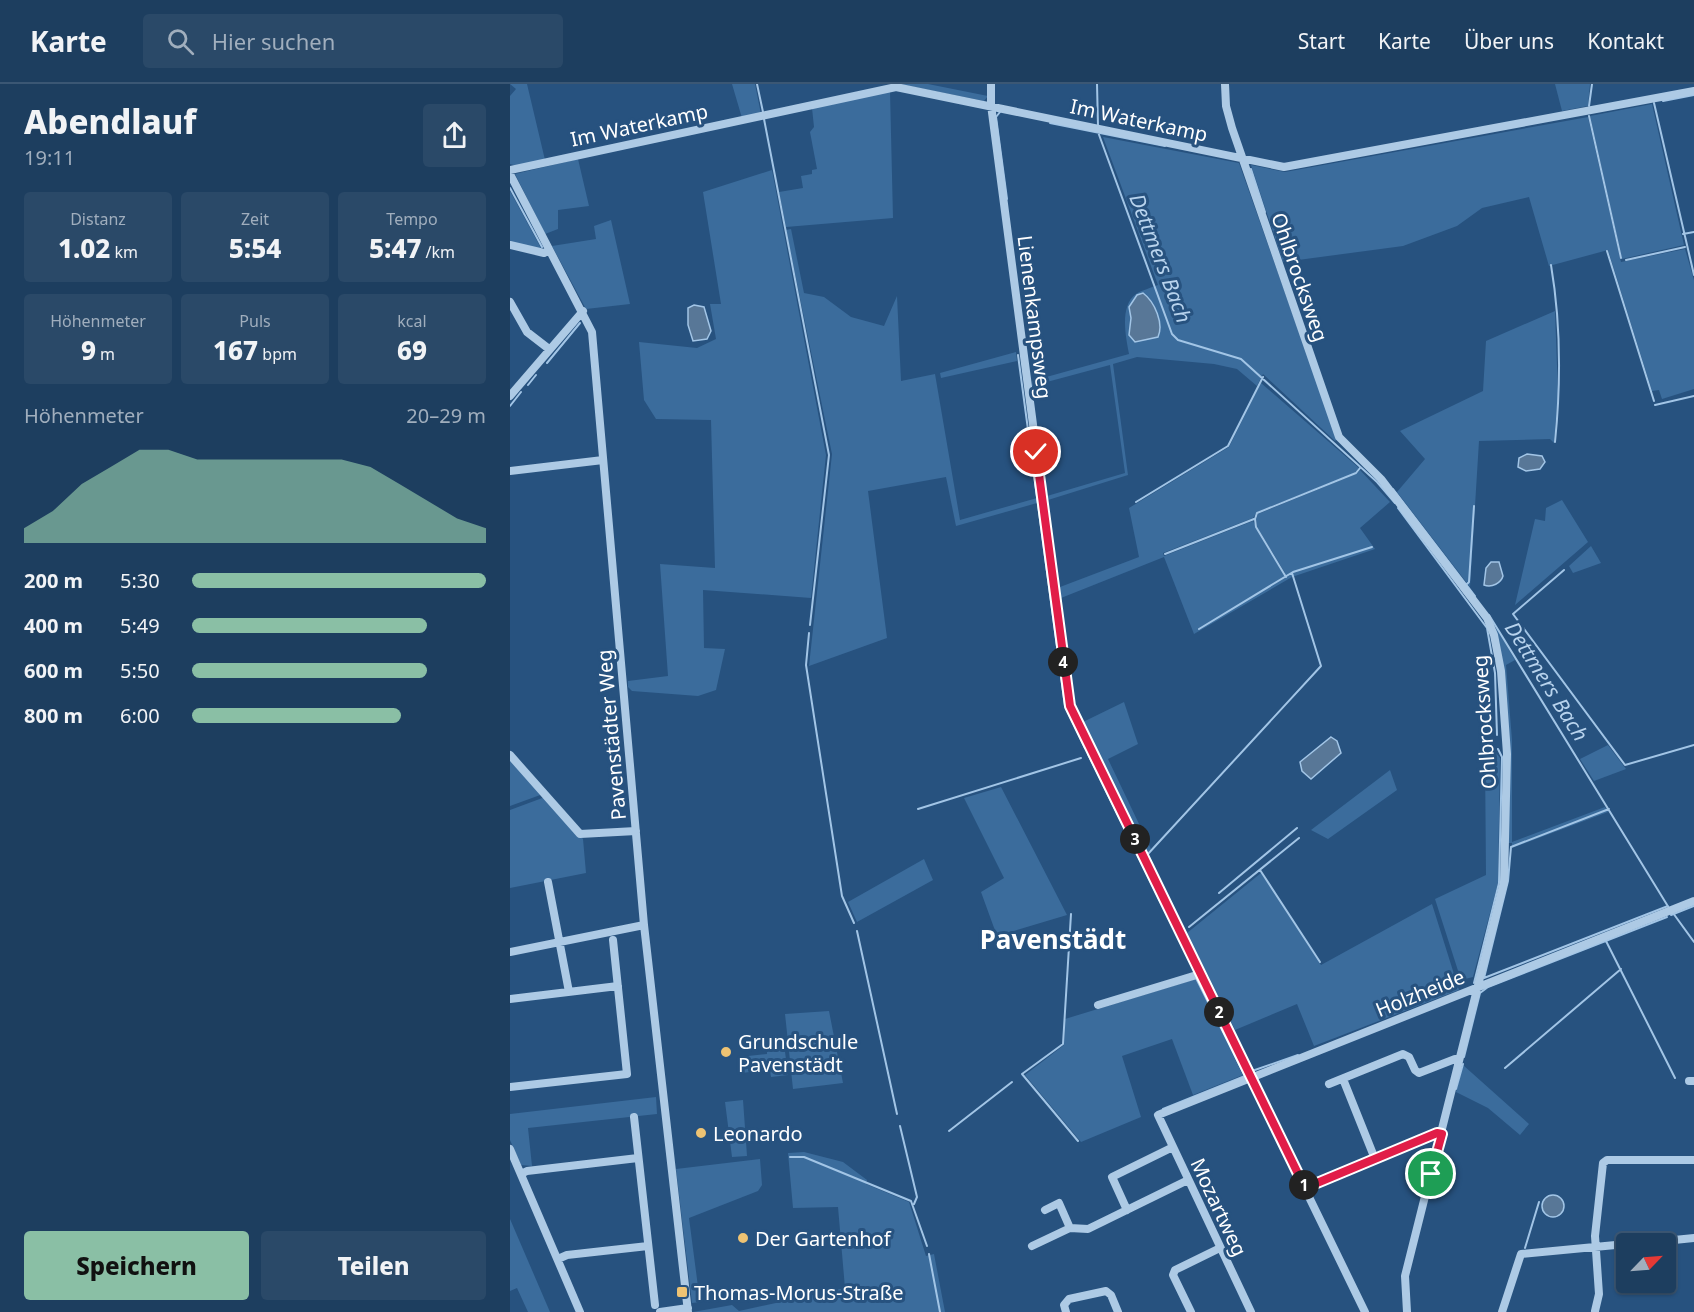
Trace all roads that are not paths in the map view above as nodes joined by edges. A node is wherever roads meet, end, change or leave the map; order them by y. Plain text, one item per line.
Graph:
1 (991, 84) edge
2 (1225, 84) edge
3 (1694, 91) edge
4 (991, 105) junction
5 (1242, 159) junction
6 (510, 172) edge
7 (510, 245) edge
8 (549, 250) junction
9 (510, 302) edge
10 (583, 311) junction
11 (549, 349) junction
12 (510, 396) edge
13 (603, 460) junction
14 (510, 471) edge
15 (510, 755) edge
16 (636, 831) junction
17 (548, 882) dead end
18 (1694, 901) edge
19 (644, 925) junction
20 (613, 940) dead end
21 (561, 942) junction
22 (510, 952) edge
23 (1200, 974) junction
24 (618, 986) junction
25 (1477, 987) junction
26 (569, 992) junction
27 (510, 999) edge
28 (1098, 1005) dead end
29 (1460, 1060) junction
30 (1251, 1078) junction
31 (1343, 1079) junction
32 (1329, 1084) dead end
33 (510, 1087) edge
34 (1158, 1115) joint
35 (634, 1117) dead end
36 (1442, 1134) junction
37 (1173, 1147) junction
38 (510, 1149) edge
39 (638, 1158) junction
40 (1376, 1159) junction
41 (1694, 1160) edge
42 (521, 1174) junction
43 (1188, 1180) junction
44 (1305, 1188) junction
45 (1045, 1210) dead end
46 (1127, 1210) junction
47 (1070, 1228) junction
48 (1694, 1238) edge
49 (1676, 1240) edge
50 (1616, 1245) edge
51 (648, 1246) junction
52 (1032, 1246) dead end
53 (1221, 1248) junction
54 (1595, 1248) junction
55 (558, 1259) junction
56 (655, 1305) dead end
57 (688, 1310) edge
58 (1595, 1311) edge
59 (580, 1312) edge
60 (660, 1312) edge
61 (1066, 1312) edge
62 (1118, 1312) edge
63 (1191, 1312) edge
64 (1251, 1312) edge
65 (1365, 1312) edge
66 (1407, 1312) edge
67 (1502, 1312) edge

1 - 4 street, Lienenkampsweg
2 - 5 street, Ohlbrocksweg
3 - 5 street, Im Waterkamp
4 - 5 street, Im Waterkamp
4 - 6 street, Im Waterkamp
4 - 23 street, Lienenkampsweg
5 - 25 street, Ohlbrocksweg
6 - 8 street, Pavenstädter Weg
7 - 8 street
8 - 10 street, Pavenstädter Weg
9 - 11 street
10 - 11 street
10 - 13 street, Pavenstädter Weg
11 - 12 street
13 - 14 street
13 - 16 street, Pavenstädter Weg
15 - 16 street
16 - 19 street, Pavenstädter Weg
17 - 21 street
18 - 25 street, Holzheide
19 - 21 street
19 - 57 street, Pavenstädter Weg
20 - 24 street
21 - 22 street
21 - 26 street
23 - 28 street
23 - 30 street, Lienenkampsweg
24 - 26 street
24 - 33 street
25 - 29 street, Ohlbrocksweg
25 - 30 street, Holzheide
26 - 27 street
29 - 31 street
29 - 36 street, Ohlbrocksweg
30 - 34 street, Holzheide
30 - 44 street, Lienenkampsweg
31 - 32 street
31 - 40 street
34 - 37 street, Mozartweg
35 - 39 street
36 - 40 street
36 - 66 street, Ohlbrocksweg
37 - 43 street, Mozartweg
37 - 46 street
38 - 42 street
39 - 42 street
39 - 51 street
40 - 44 street
41 - 54 street
42 - 55 street
43 - 46 street
43 - 53 street, Mozartweg
44 - 65 street, Lienenkampsweg
45 - 47 street
46 - 47 street
47 - 52 street
48 - 49 street
50 - 54 street
51 - 55 street
51 - 56 street
53 - 63 street
53 - 64 street, Mozartweg
54 - 58 street
54 - 67 street
55 - 59 street
57 - 60 street
61 - 62 street

